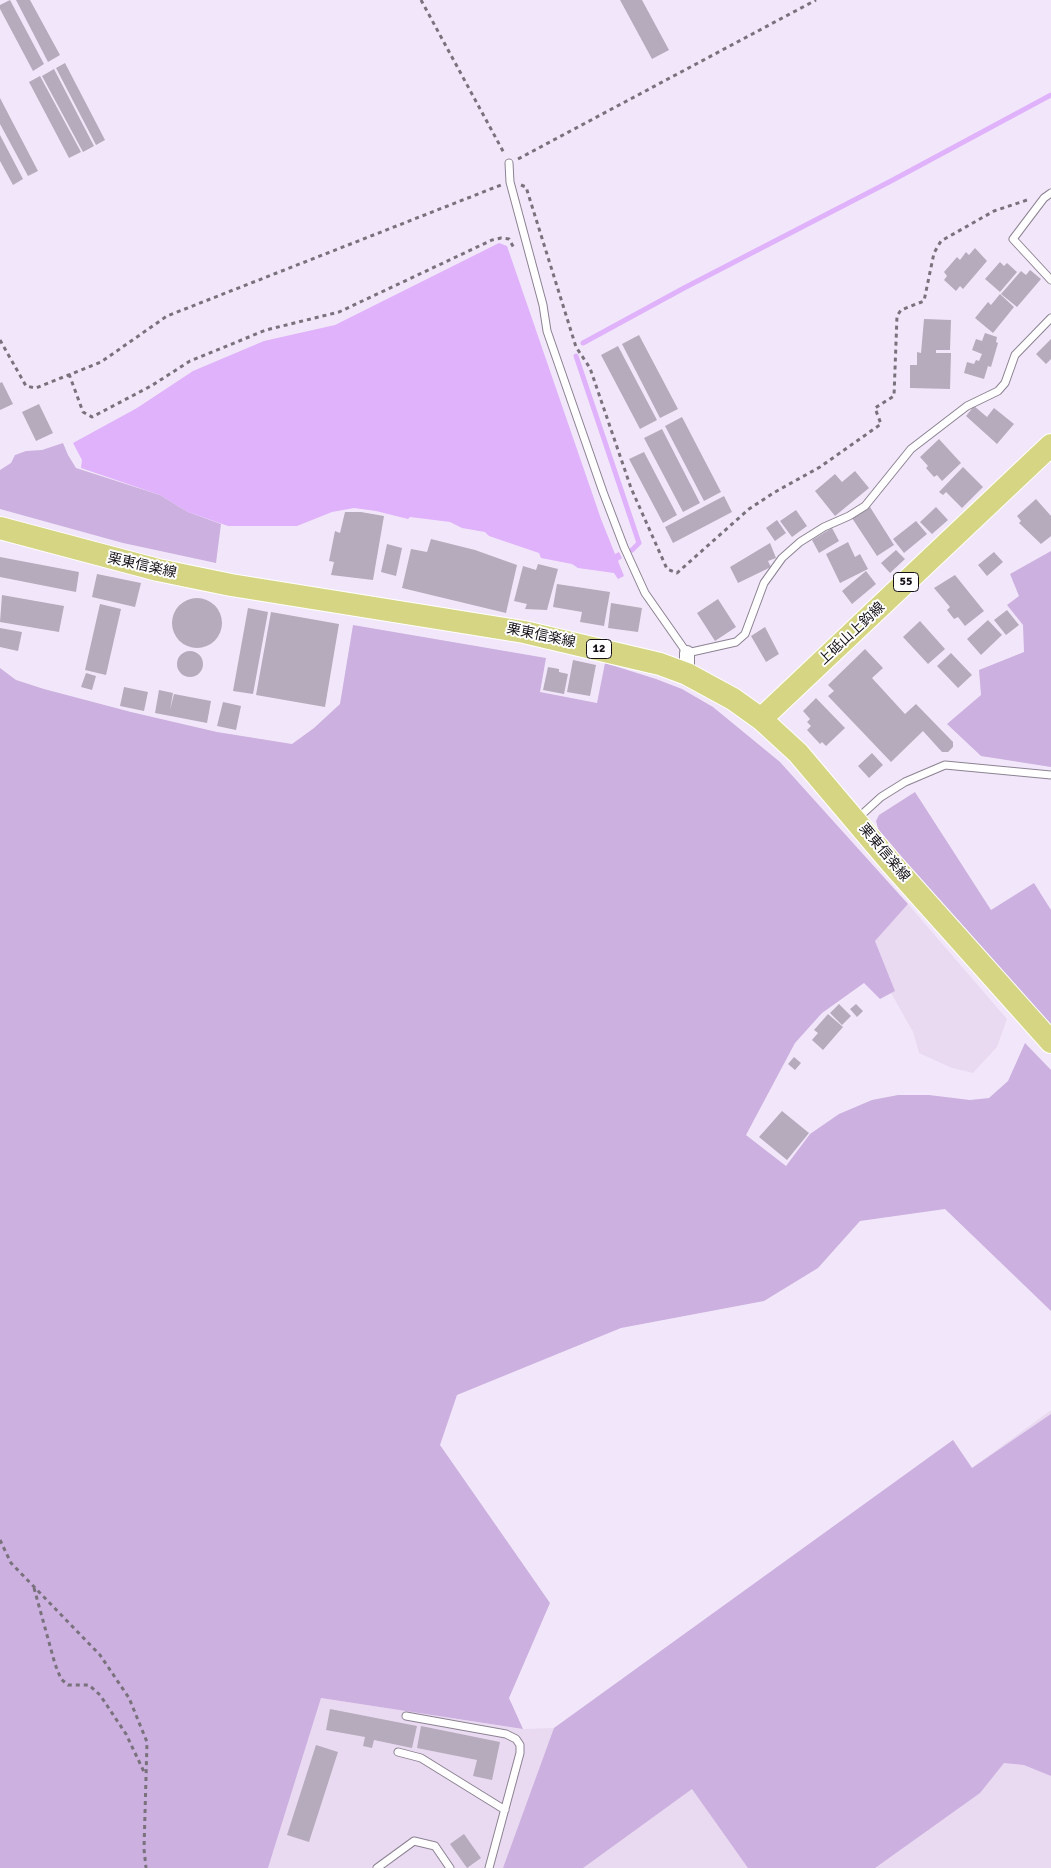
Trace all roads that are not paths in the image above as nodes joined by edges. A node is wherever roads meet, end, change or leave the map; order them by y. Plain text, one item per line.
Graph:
1 (509, 163) road end
2 (1051, 193) edge
3 (1051, 280) edge
4 (1051, 318) edge
5 (1051, 445) edge
6 (0, 528) edge
7 (687, 663) junction
8 (761, 719) junction
9 (1051, 775) edge
10 (856, 820) junction
11 (1051, 1042) edge
12 (406, 1716) dead end
13 (398, 1752) dead end
14 (505, 1810) junction
15 (376, 1868) edge
16 (450, 1868) edge
17 (489, 1868) edge

1 - 7 lane
2 - 3 lane
4 - 7 lane
5 - 8 main road, 上砥山上鈎線 / 55
6 - 7 main road, 栗東信楽線 / 12
7 - 8 main road, 栗東信楽線 / 12
8 - 10 main road, 栗東信楽線 / 12
9 - 10 lane
10 - 11 main road, 栗東信楽線 / 12
12 - 14 lane
13 - 14 lane
14 - 17 lane
15 - 16 lane

